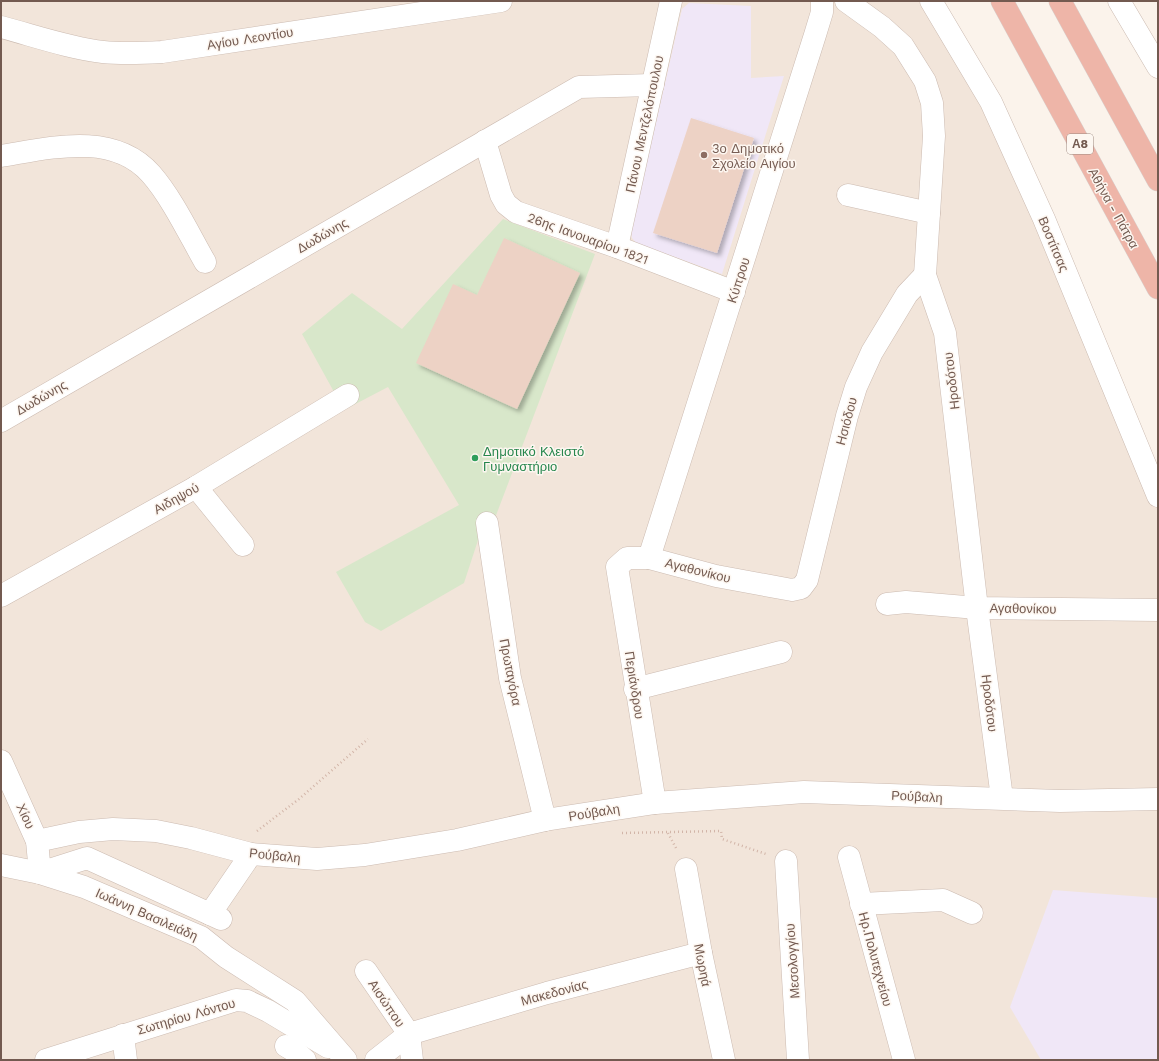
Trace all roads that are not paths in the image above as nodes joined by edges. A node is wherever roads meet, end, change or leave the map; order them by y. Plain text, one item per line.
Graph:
1 (501, 1) edge
2 (671, 1) edge
3 (822, 1) edge
4 (846, 1) edge
5 (931, 1) edge
6 (1002, 1) edge
7 (1060, 1) edge
8 (1119, 1) edge
9 (401, 8) edge
10 (1, 27) edge
11 (1158, 67) edge
12 (653, 85) junction
13 (485, 141) junction
14 (1, 156) edge
15 (1158, 180) edge
16 (848, 195) dead end
17 (929, 213) junction
18 (617, 247) junction
19 (205, 262) dead end
20 (925, 275) junction
21 (1158, 288) edge
22 (734, 292) junction
23 (348, 395) dead end
24 (1, 421) edge
25 (196, 487) junction
26 (1158, 496) edge
27 (487, 523) dead end
28 (242, 545) dead end
29 (649, 558) junction
30 (617, 567) joint
31 (804, 584) joint
32 (1, 596) edge
33 (887, 604) dead end
34 (977, 608) junction
35 (1158, 610) edge
36 (781, 652) dead end
37 (635, 689) junction
38 (1, 762) edge
39 (1002, 798) junction
40 (1158, 799) edge
41 (655, 803) junction
42 (545, 820) junction
43 (38, 841) junction
44 (244, 852) junction
45 (849, 857) dead end
46 (786, 861) road end
47 (1, 865) edge
48 (686, 869) dead end
49 (40, 873) junction
50 (861, 904) junction
51 (972, 913) dead end
52 (701, 953) junction
53 (366, 971) dead end
54 (409, 1034) junction
55 (122, 1035) junction
56 (286, 1046) dead end
57 (343, 1057) edge
58 (46, 1060) edge
59 (126, 1060) edge
60 (305, 1060) edge
61 (376, 1060) edge
62 (412, 1060) edge
63 (724, 1060) edge
64 (798, 1060) edge
65 (904, 1060) edge

1 - 9 street, Αγίου Λεοντίου
2 - 12 street, Πάνου Μεντζελόπουλου
3 - 22 street, Κύπρου
4 - 17 street, Ηροδότου
5 - 26 street, Βοστίτσας
6 - 21 highway, Αθήνα - Πάτρα / Α8
7 - 15 highway
8 - 11 street
9 - 10 street, Αγίου Λεοντίου
12 - 13 street, Δωδώνης
12 - 18 street, Πάνου Μεντζελόπουλου
13 - 18 street, 26ης Ιανουαρίου 1821
13 - 24 street, Δωδώνης
14 - 19 street
16 - 17 street
17 - 20 street, Ηροδότου
18 - 22 street, 26ης Ιανουαρίου 1821
20 - 31 street, Ησιόδου
20 - 34 street, Ηροδότου
22 - 29 street, Κύπρου
23 - 25 street, Αιδηψού
25 - 28 street
25 - 32 street, Αιδηψού
27 - 42 street, Πρωταγόρα
29 - 30 street, Αγαθονίκου
29 - 31 street, Αγαθονίκου
30 - 37 street, Περιάνδρου
33 - 34 street, Αγαθονίκου
34 - 35 street, Αγαθονίκου
34 - 39 street, Ηροδότου
36 - 37 street
37 - 41 street, Περιάνδρου
38 - 43 street, Χίου
39 - 40 street, Ρούβαλη
39 - 41 street, Ρούβαλη
41 - 42 street, Ρούβαλη
42 - 44 street, Ρούβαλη
43 - 44 street, Ρούβαλη
43 - 49 street, Χίου
44 - 49 street
45 - 50 street, Ηρ.Πολυτεχνείου
46 - 64 street, Μεσολογγίου
47 - 49 street, Ιωάννη Βασιλειάδη
48 - 52 street, Μωρηά
49 - 57 street, Ιωάννη Βασιλειάδη
50 - 51 street
50 - 65 street, Ηρ.Πολυτεχνείου
52 - 54 street, Μακεδονίας
52 - 63 street, Μωρηά
53 - 54 street, Αισώπου
54 - 61 street, Μακεδονίας
54 - 62 street
55 - 57 street, Σωτηρίου Λόντου
55 - 58 street, Σωτηρίου Λόντου
55 - 59 street
56 - 60 street

